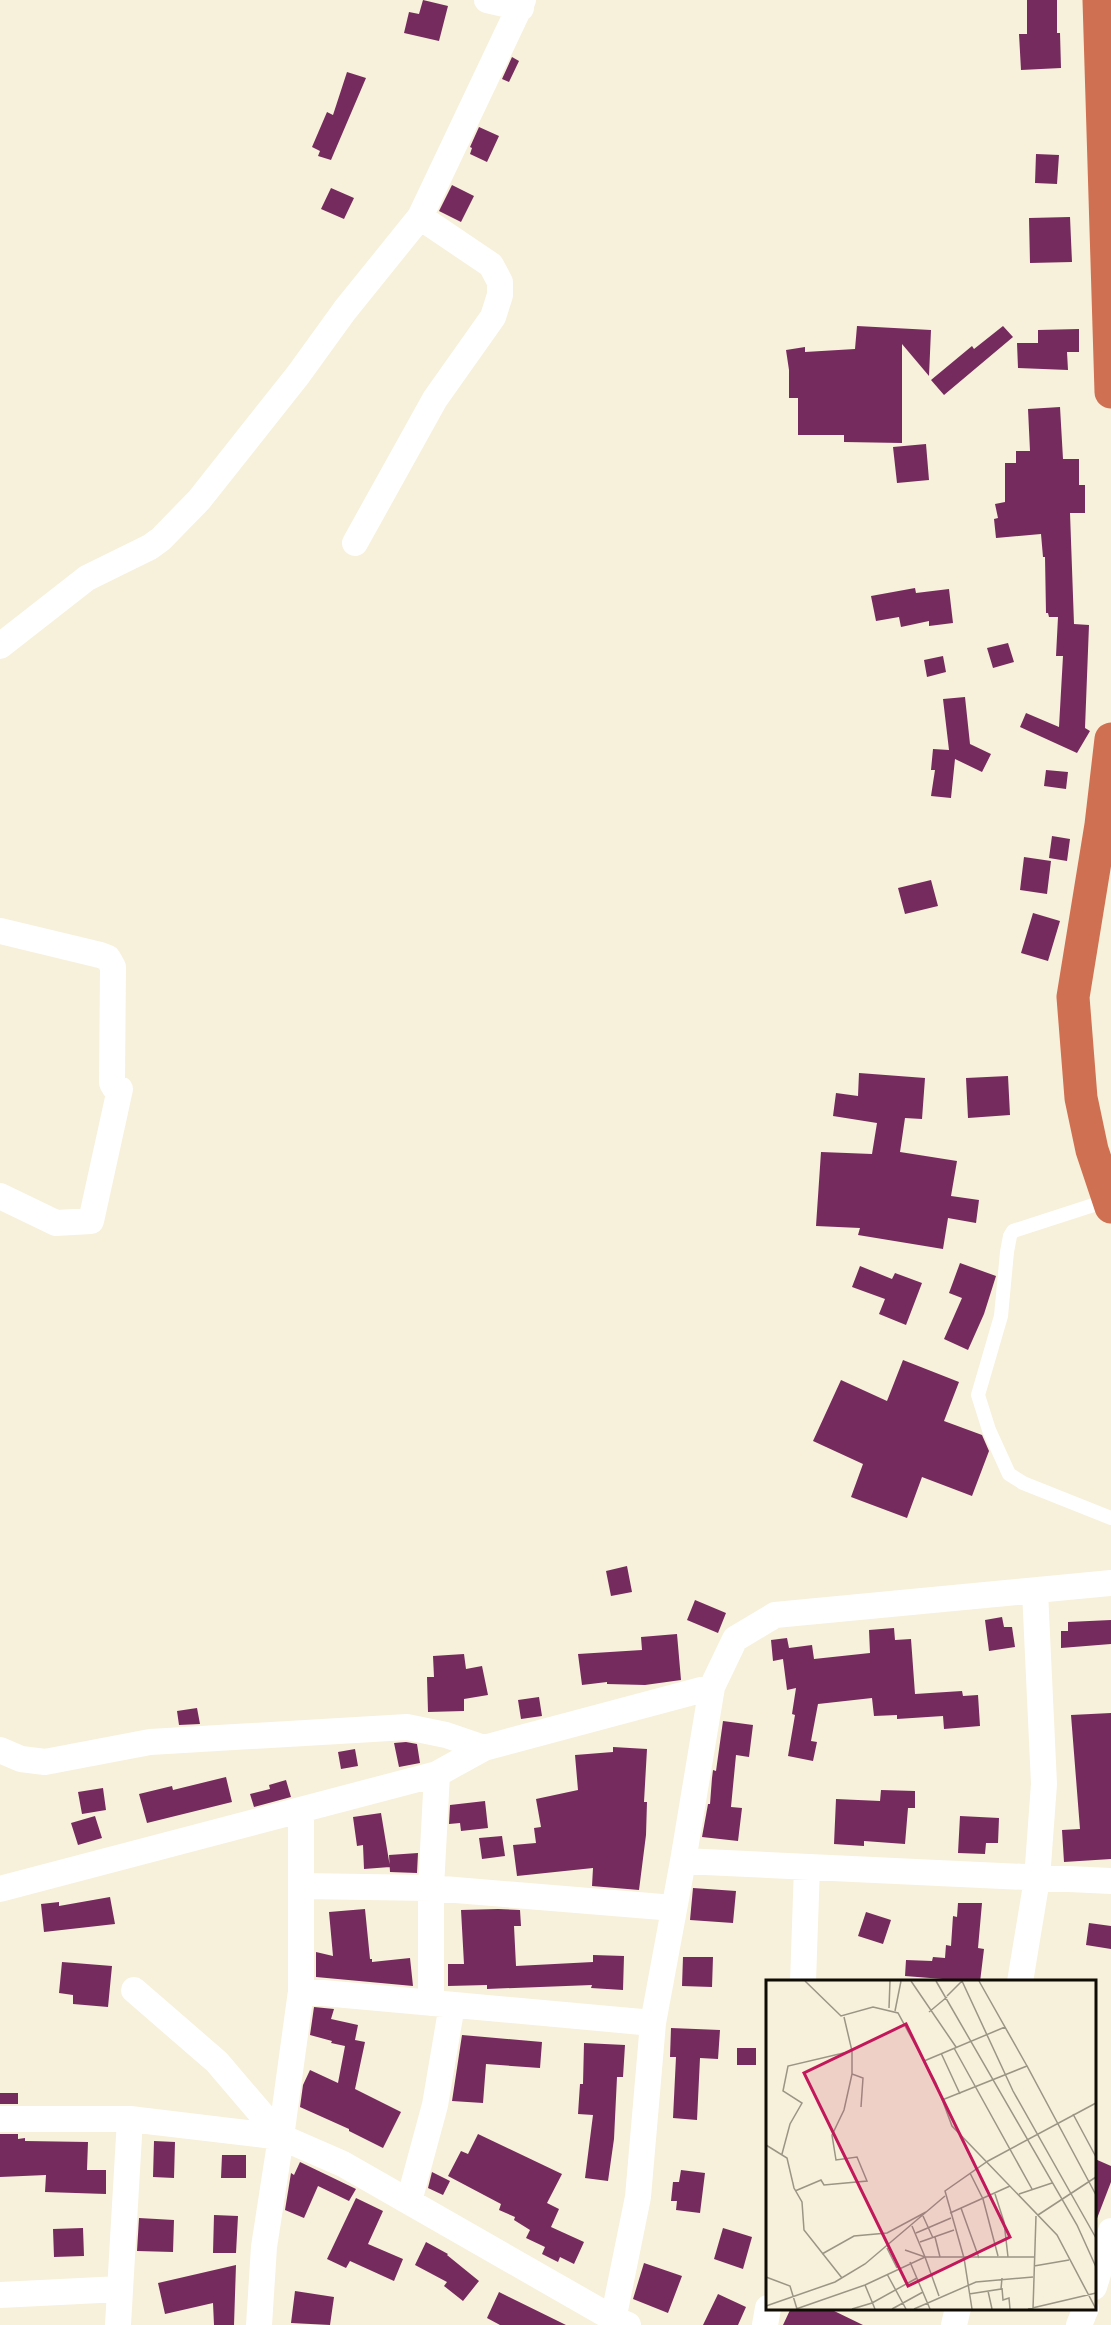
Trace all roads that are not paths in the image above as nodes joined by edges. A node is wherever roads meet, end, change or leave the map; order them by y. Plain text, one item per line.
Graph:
1 (488, 0) edge
2 (1099, 0) edge
3 (522, 4) edge
4 (420, 217) junction
5 (1111, 392) edge
6 (355, 543) dead end
7 (0, 646) edge
8 (1111, 739) edge
9 (1106, 825) edge
10 (0, 931) edge
11 (0, 1196) edge
12 (1110, 1203) edge
13 (1111, 1518) edge
14 (1111, 1583) edge
15 (1035, 1591) junction
16 (712, 1687) junction
17 (484, 1748) junction
18 (0, 1750) edge
19 (437, 1774) junction
20 (301, 1811) junction
21 (683, 1861) junction
22 (807, 1867) junction
23 (1037, 1879) junction
24 (1111, 1881) edge
25 (301, 1886) junction
26 (431, 1888) junction
27 (0, 1889) edge
28 (674, 1908) junction
29 (803, 1980) edge
30 (1020, 1980) edge
31 (134, 1990) dead end
32 (301, 1991) junction
33 (441, 2004) junction
34 (653, 2023) junction
35 (0, 2119) edge
36 (130, 2119) junction
37 (281, 2137) junction
38 (409, 2201) junction
39 (1111, 2231) edge
40 (1096, 2284) edge
41 (120, 2289) junction
42 (0, 2295) edge
43 (768, 2310) edge
44 (958, 2310) edge
45 (1085, 2310) edge
46 (618, 2323) edge
47 (118, 2325) edge
48 (259, 2325) edge
49 (765, 2325) edge
50 (954, 2325) edge
51 (1079, 2325) edge

1 - 3 street
2 - 5 highway
3 - 4 street
4 - 6 street
4 - 7 street
8 - 9 highway
9 - 12 highway
10 - 11 street
12 - 13 lane
14 - 15 street
15 - 16 street
15 - 23 street
16 - 17 street
16 - 21 street
17 - 18 street
17 - 19 street
19 - 20 street
19 - 26 street
20 - 25 street
20 - 27 street
21 - 22 street
21 - 28 street
22 - 23 street
22 - 29 street
23 - 24 street
23 - 30 street
25 - 26 street
25 - 32 street
26 - 28 street
26 - 33 street
28 - 34 street
31 - 37 street
32 - 33 street
32 - 37 street
33 - 34 street
33 - 38 street
34 - 46 street
35 - 36 street
36 - 37 street
36 - 41 street
37 - 38 street
37 - 48 street
38 - 46 street
39 - 40 street
41 - 42 street
41 - 47 street
43 - 49 street
44 - 50 street
45 - 51 street

